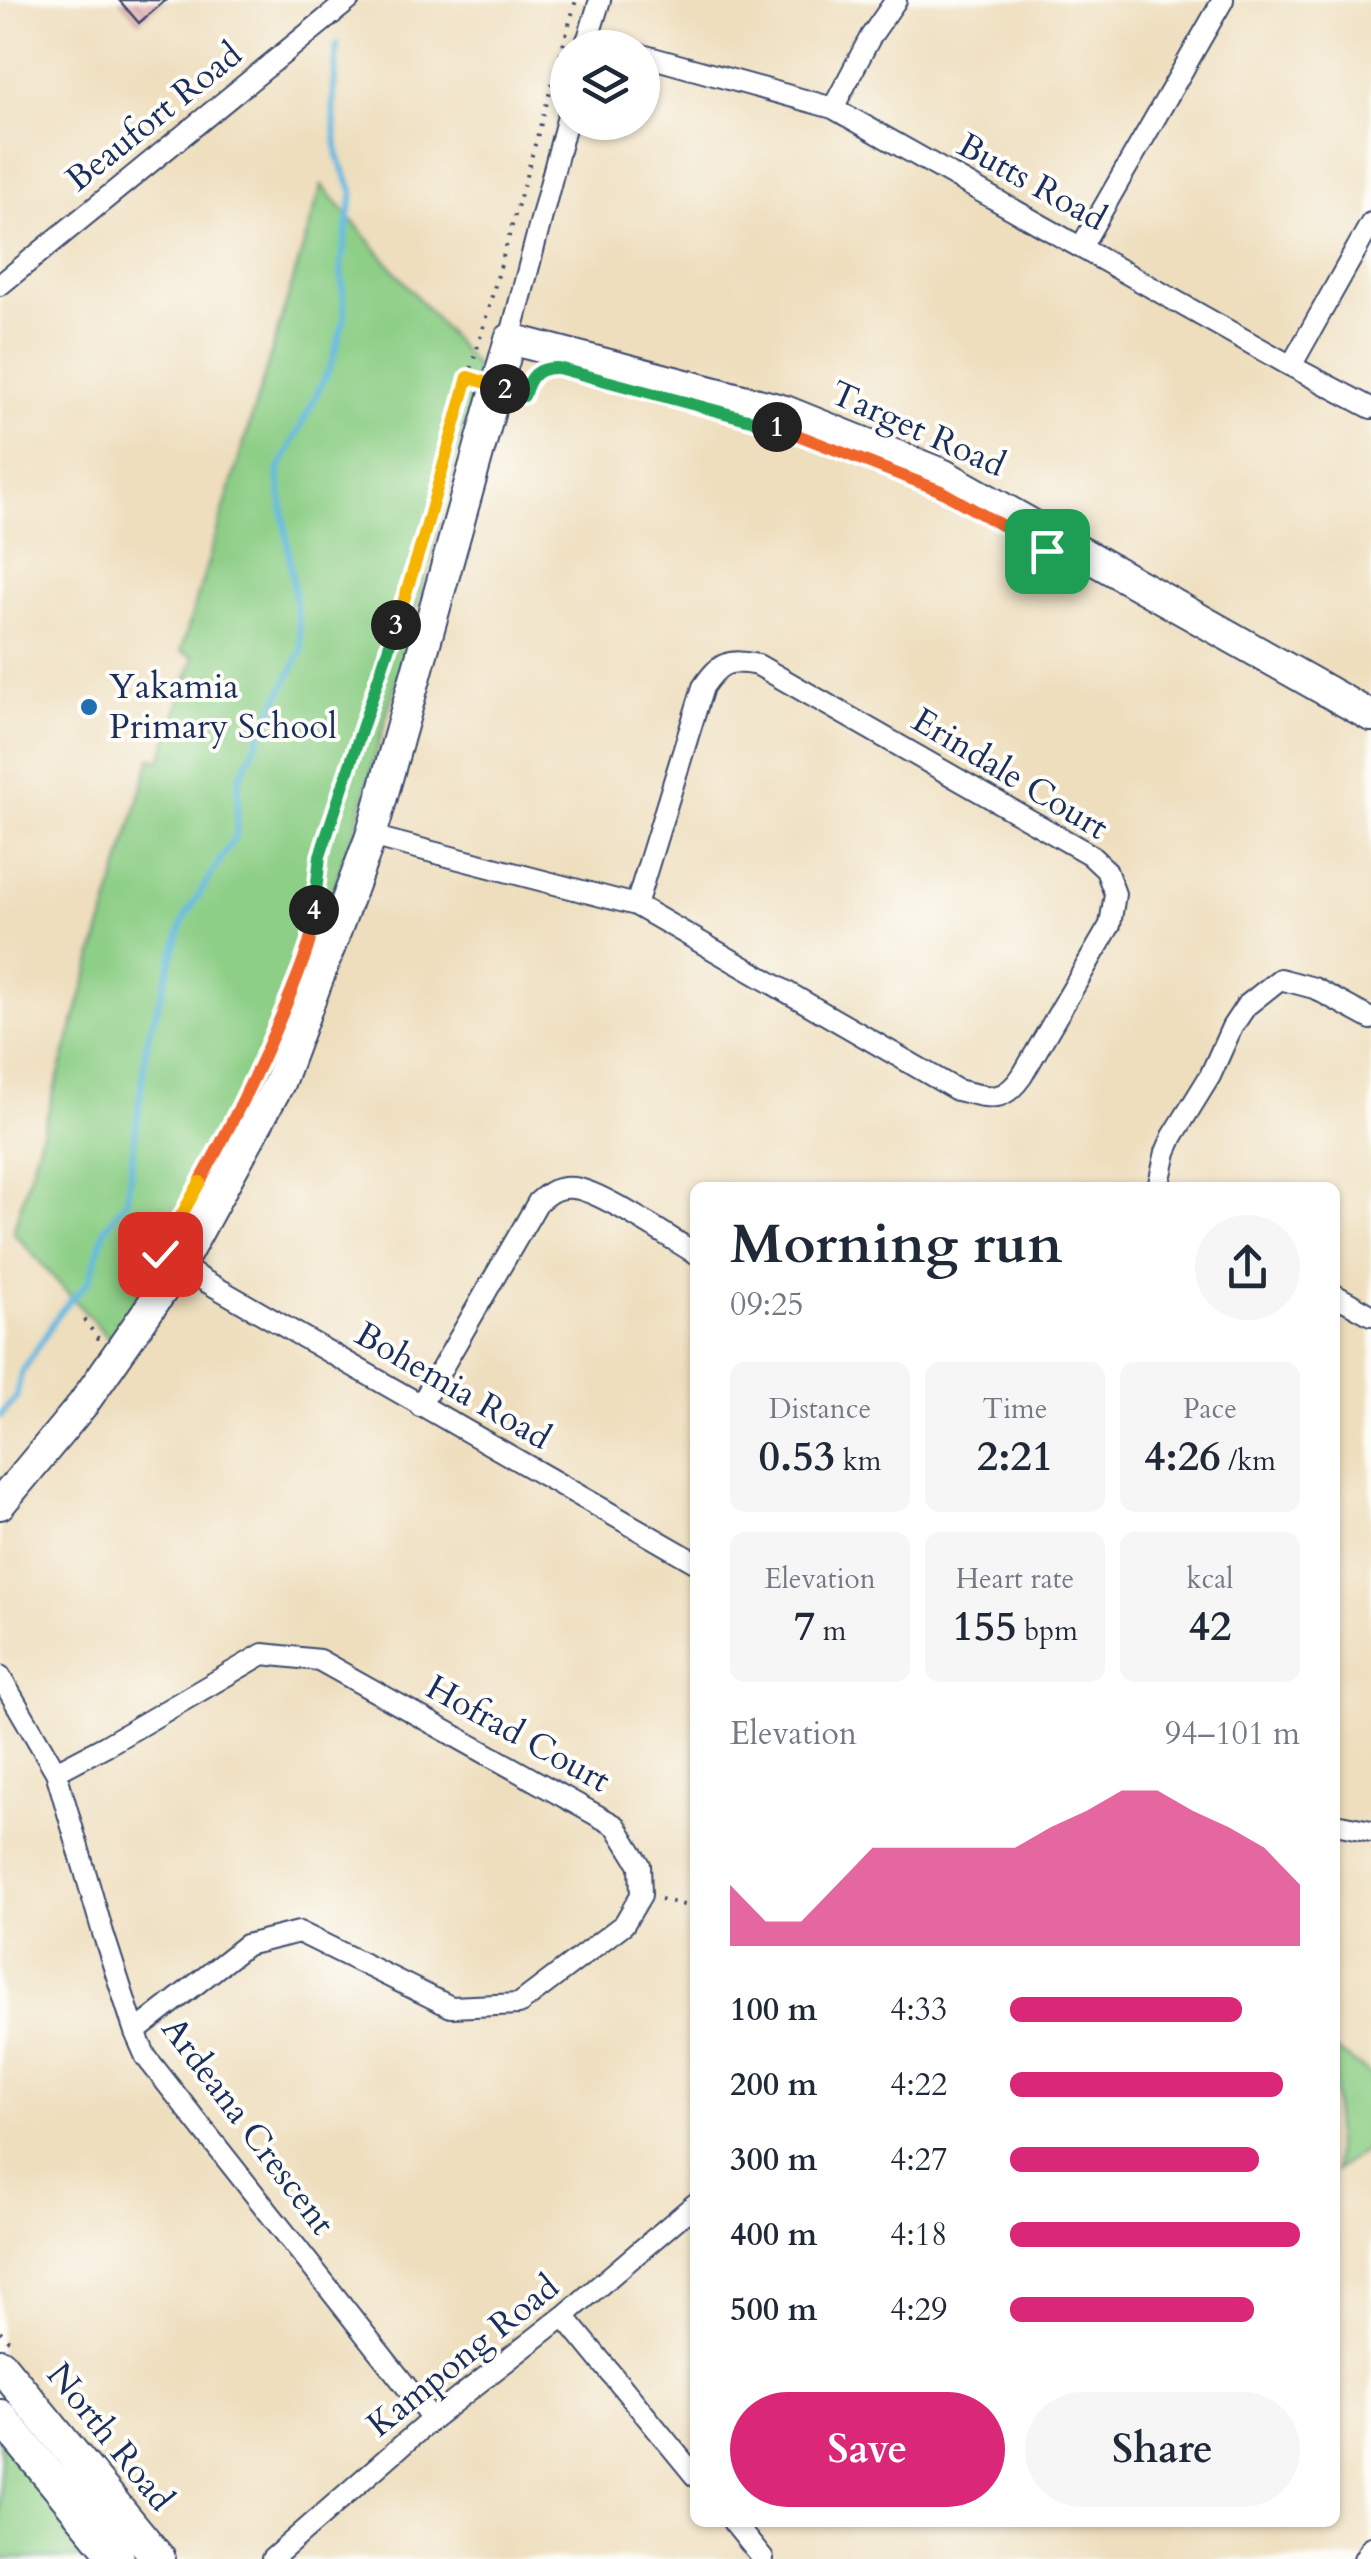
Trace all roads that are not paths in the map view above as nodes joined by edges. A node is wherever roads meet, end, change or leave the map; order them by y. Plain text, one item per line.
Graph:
1 (349, 0) edge
2 (600, 0) edge
3 (896, 0) edge
4 (1223, 0) edge
5 (590, 30) edge
6 (660, 61) edge
7 (833, 108) junction
8 (562, 140) edge
9 (1371, 223) edge
10 (1081, 246) junction
11 (0, 285) edge
12 (510, 339) junction
13 (1291, 366) junction
14 (1371, 408) edge
15 (1371, 716) edge
16 (371, 836) junction
17 (636, 905) junction
18 (1371, 1019) edge
19 (1160, 1182) edge
20 (690, 1249) edge
21 (179, 1266) junction
22 (1340, 1298) edge
23 (1371, 1316) edge
24 (420, 1406) junction
25 (0, 1504) edge
26 (690, 1559) edge
27 (0, 1676) edge
28 (56, 1772) junction
29 (1340, 1825) edge
30 (1371, 1832) edge
31 (135, 2032) junction
32 (690, 2208) edge
33 (564, 2316) junction
34 (0, 2365) edge
35 (0, 2416) edge
36 (432, 2419) junction
37 (690, 2470) edge
38 (737, 2527) edge
39 (1371, 2548) edge
40 (118, 2559) edge
41 (159, 2559) edge
42 (272, 2559) edge
43 (763, 2559) edge
44 (1364, 2559) edge

1 - 11 street, Beaufort Road
2 - 5 street
3 - 7 street
4 - 10 street
6 - 7 street, Butts Road
7 - 10 street, Butts Road
8 - 12 street
9 - 13 street
10 - 13 street, Butts Road
12 - 15 street, Target Road
12 - 16 street
13 - 14 street, Butts Road
16 - 17 street, Erindale Court
16 - 21 street
17 - 17 street, Erindale Court
18 - 19 street
20 - 24 street
21 - 24 street, Bohemia Road
21 - 25 street
22 - 23 street
24 - 26 street, Bohemia Road
27 - 28 street, Ardeana Crescent
28 - 31 street, Ardeana Crescent
28 - 31 street, Hofrad Court
29 - 30 street
31 - 36 street, Ardeana Crescent
32 - 33 street, Kampong Road
33 - 36 street, Kampong Road
33 - 37 street
34 - 41 main road, North Road
35 - 40 main road, North Road
36 - 42 street, Kampong Road
38 - 43 street
39 - 44 street

